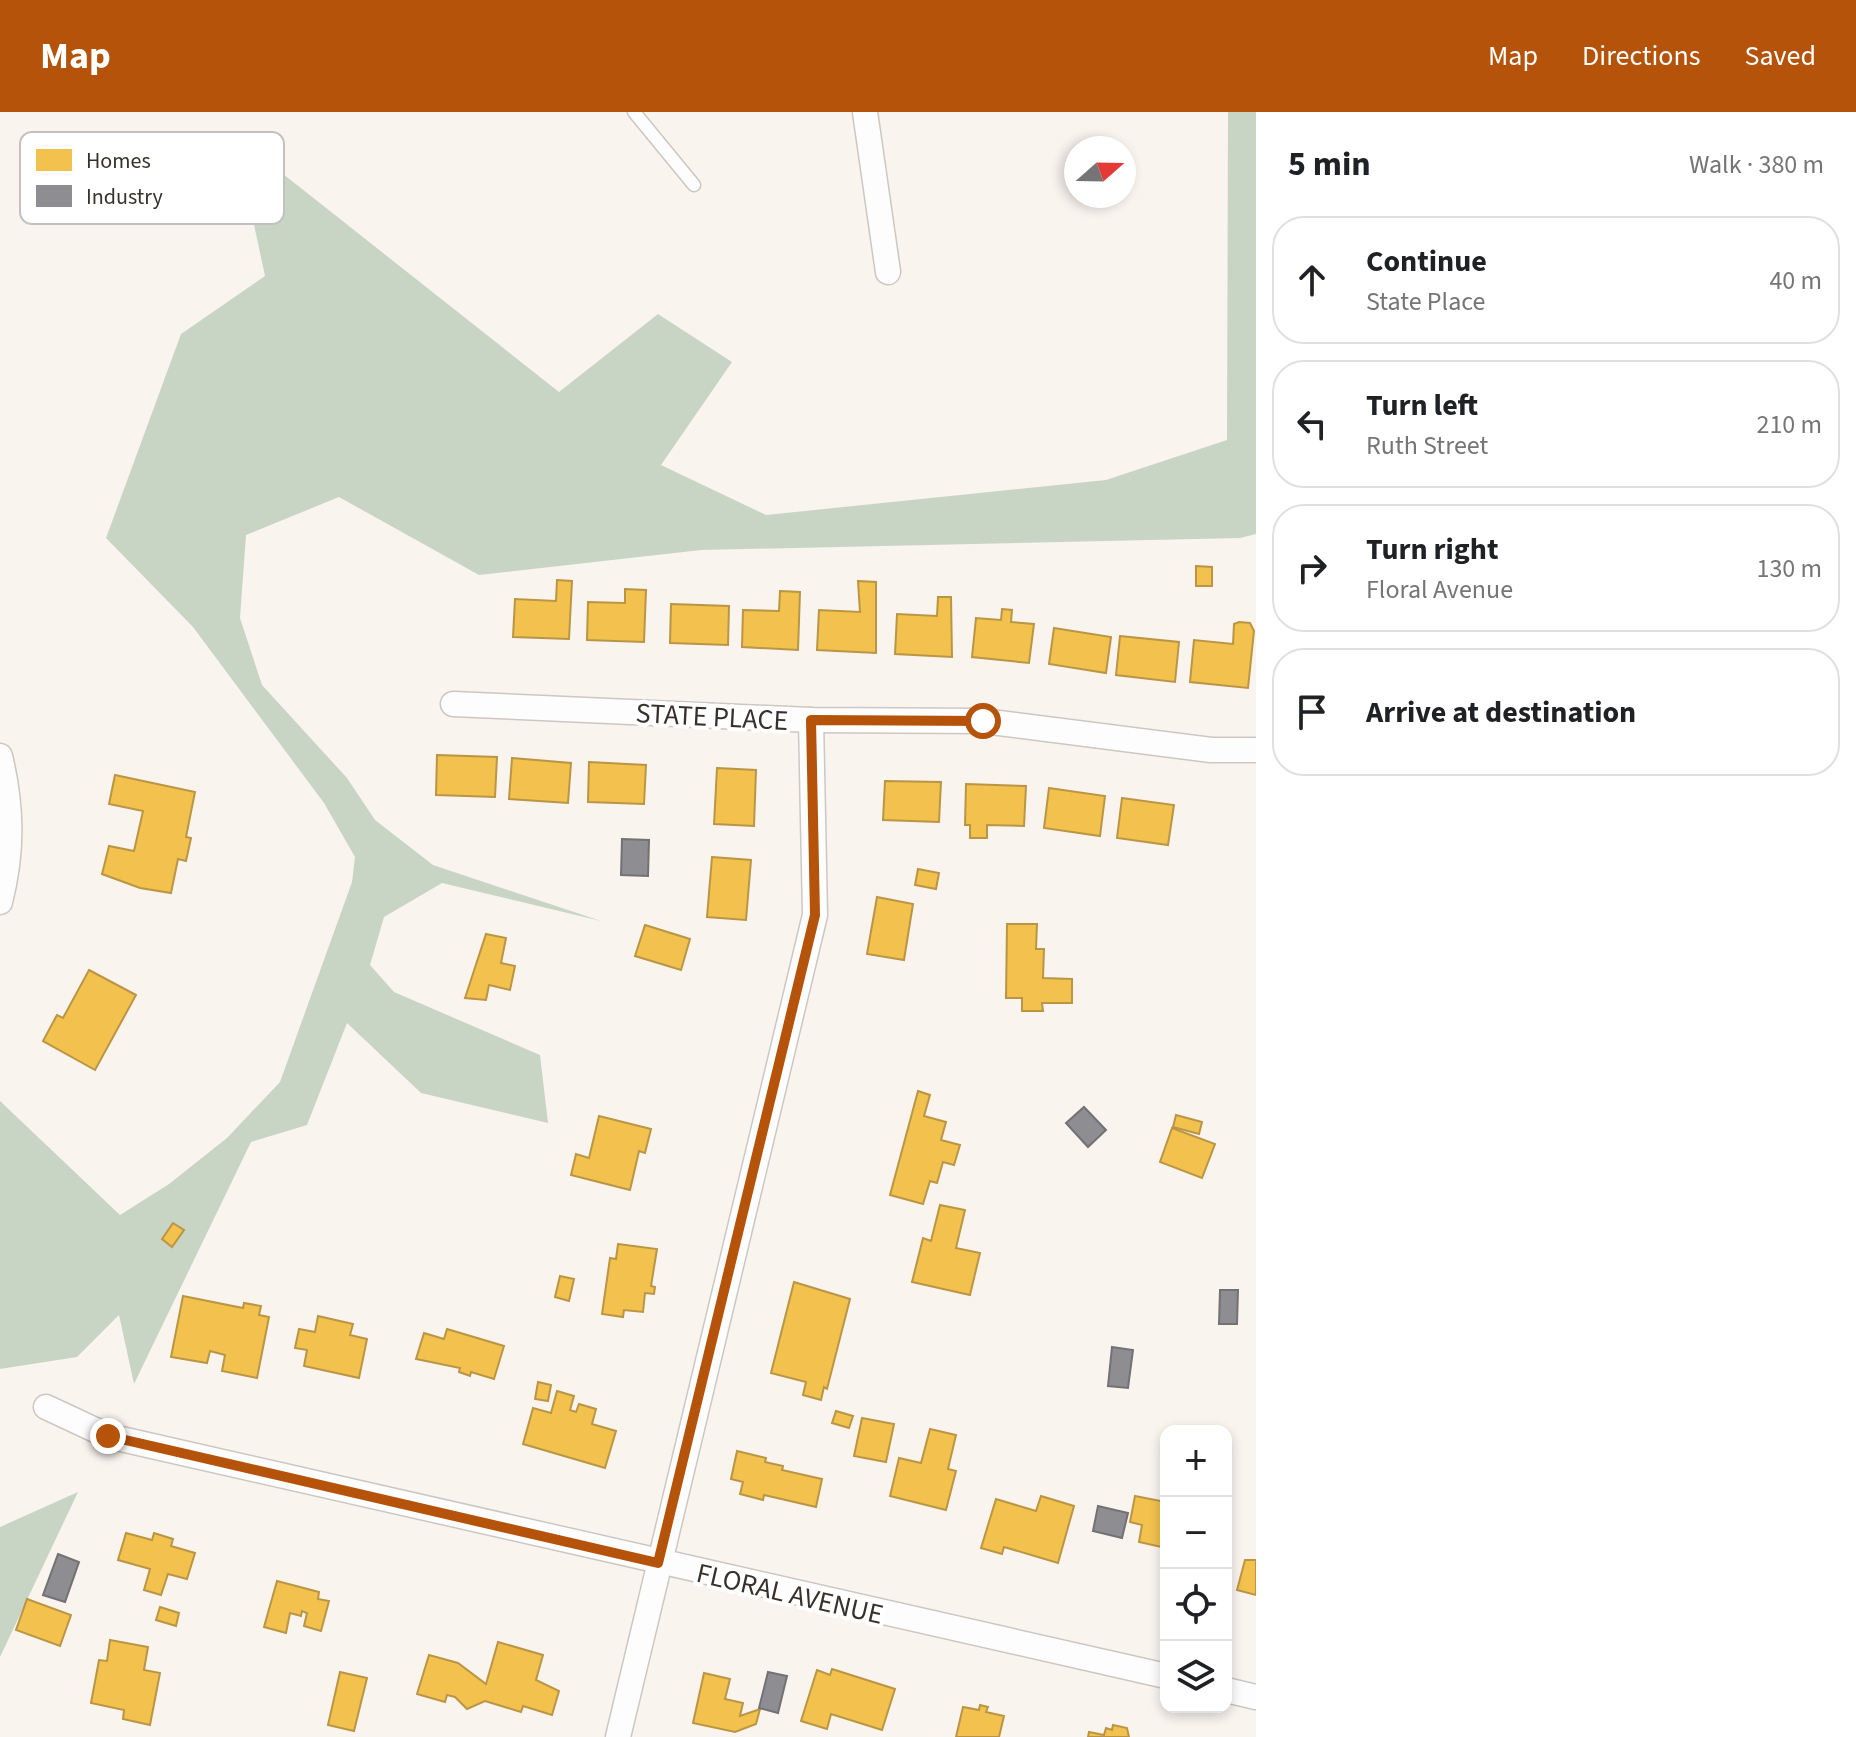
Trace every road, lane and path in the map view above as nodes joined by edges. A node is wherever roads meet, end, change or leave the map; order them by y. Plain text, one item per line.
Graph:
1 (634, 112) edge
2 (865, 112) edge
3 (694, 185) dead end
4 (888, 272) dead end
5 (453, 704) dead end
6 (811, 720) junction
7 (1256, 750) edge
8 (0, 756) edge
9 (0, 902) edge
10 (46, 1407) dead end
11 (658, 1563) junction
12 (1160, 1675) edge
13 (1232, 1691) edge
14 (1256, 1697) edge
15 (618, 1737) edge

1 - 3 lane
2 - 4 street
5 - 6 street, STATE PLACE
6 - 7 street, STATE PLACE
6 - 11 street
8 - 9 street
10 - 11 street, FLORAL AVENUE
11 - 12 street, FLORAL AVENUE
11 - 15 street
13 - 14 street

